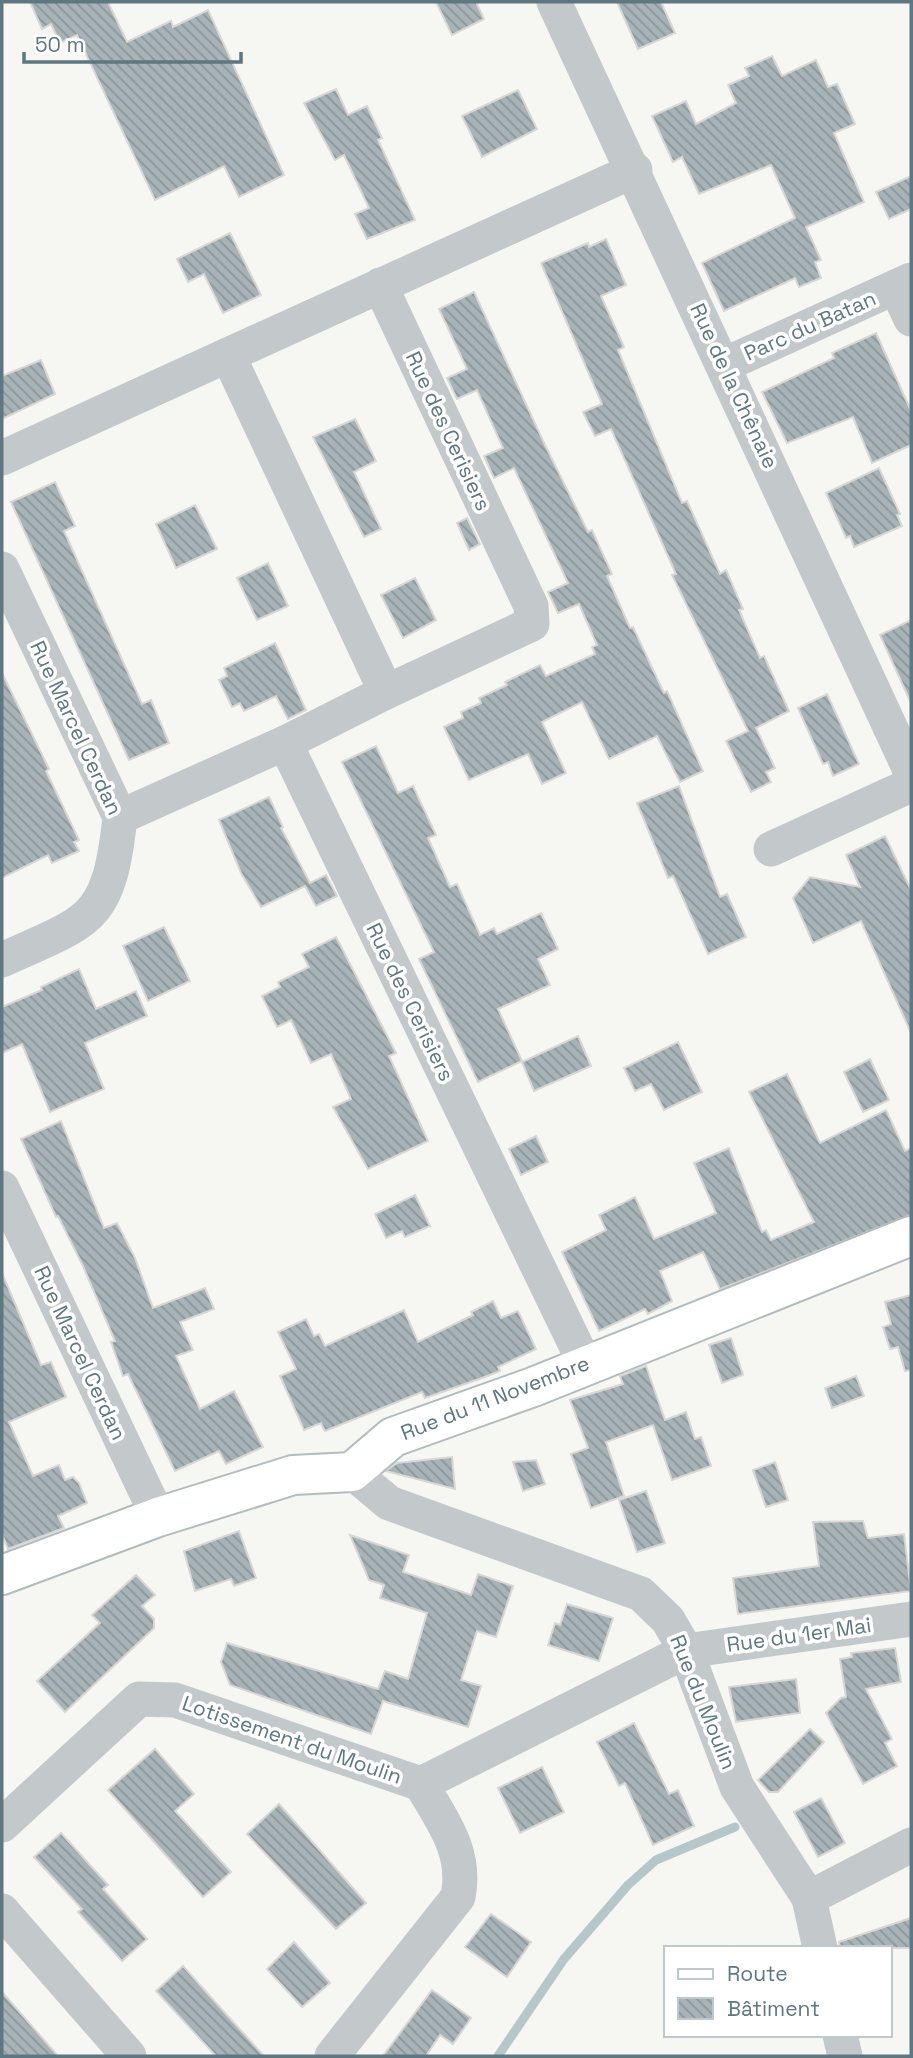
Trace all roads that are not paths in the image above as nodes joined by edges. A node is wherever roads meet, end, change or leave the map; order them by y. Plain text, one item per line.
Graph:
1 (554, 2) edge
2 (635, 170) junction
3 (904, 283) edge
4 (380, 285) junction
5 (911, 319) edge
6 (228, 355) junction
7 (724, 365) junction
8 (2, 458) edge
9 (2, 569) edge
10 (386, 692) junction
11 (285, 743) junction
12 (911, 772) edge
13 (911, 785) edge
14 (120, 817) junction
15 (771, 849) dead end
16 (2, 960) edge
17 (2, 1188) edge
18 (911, 1236) edge
19 (585, 1364) junction
20 (352, 1472) junction
21 (158, 1517) junction
22 (2, 1575) edge
23 (911, 1619) edge
24 (686, 1651) junction
25 (421, 1784) junction
26 (2, 1825) edge
27 (911, 1845) edge
28 (809, 1898) junction
29 (2, 1912) edge
30 (820, 1946) edge
31 (840, 2037) edge
32 (129, 2056) edge
33 (332, 2056) edge
34 (845, 2056) edge

1 - 2 street, Rue de la Chênaie
2 - 4 street
2 - 7 street, Rue de la Chênaie
3 - 5 street, Parc du Batan
3 - 7 street, Parc du Batan
4 - 6 street
4 - 10 street, Rue des Cerisiers
6 - 8 street
6 - 10 street
7 - 12 street, Rue de la Chênaie
9 - 14 street, Rue Marcel Cerdan
10 - 11 street, Rue des Cerisiers
11 - 14 street
11 - 19 street, Rue des Cerisiers
13 - 15 street
14 - 16 street, Rue Marcel Cerdan
17 - 21 street, Rue Marcel Cerdan
18 - 19 street, Rue du 11 Novembre
19 - 20 street, Rue du 11 Novembre
20 - 21 street
20 - 24 street, Rue du Moulin
21 - 22 street
23 - 24 street, Rue du 1er Mai
24 - 25 street, Lotissement du Moulin
24 - 28 street, Rue du Moulin
25 - 26 street, Lotissement du Moulin
25 - 33 street, Lotissement du Moulin
27 - 28 street
28 - 30 street, Rue du Moulin
29 - 32 street
31 - 34 street

